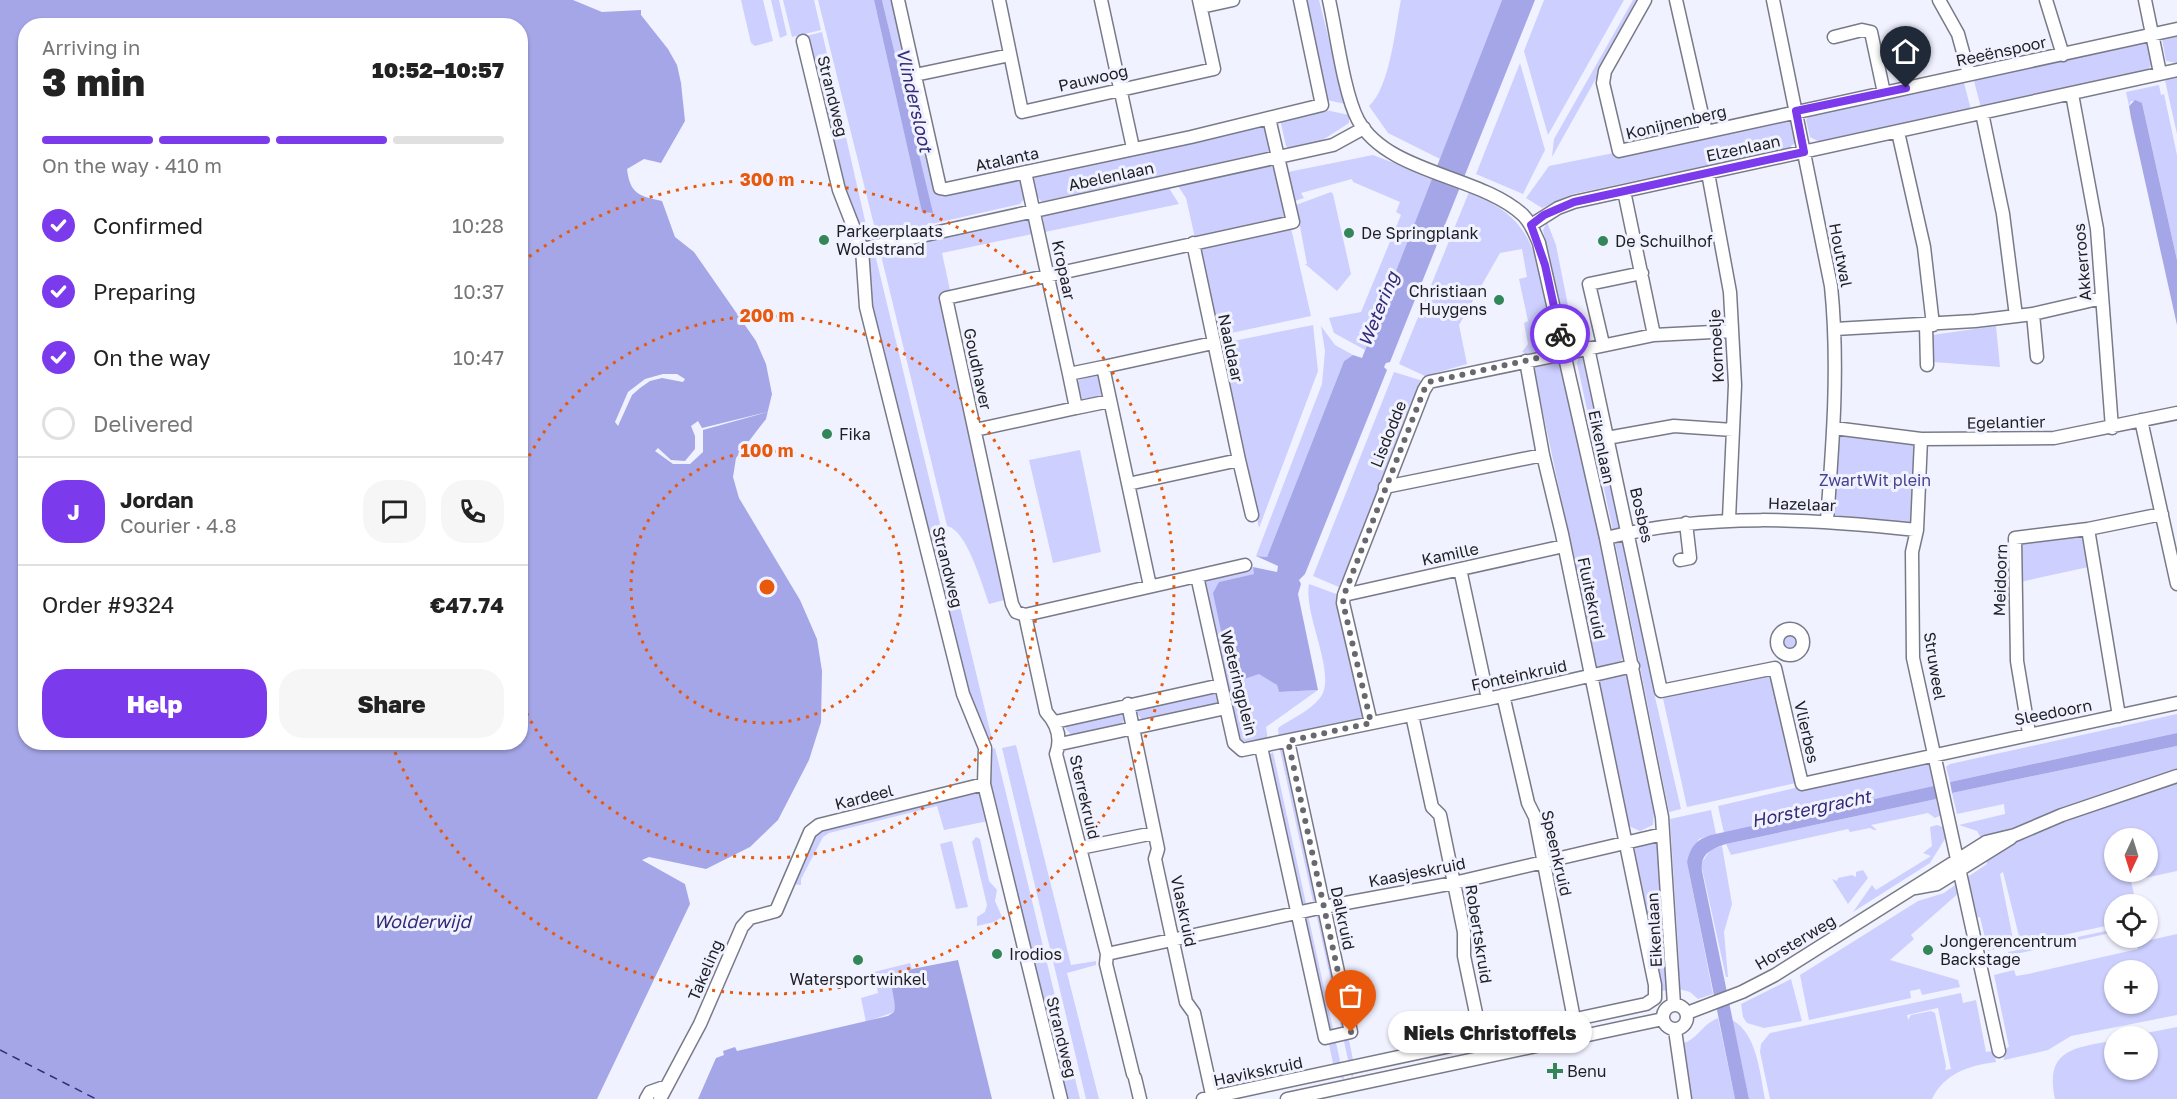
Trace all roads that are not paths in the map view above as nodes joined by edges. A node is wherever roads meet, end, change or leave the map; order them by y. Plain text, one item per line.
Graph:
1 (898, 0) edge
2 (999, 0) edge
3 (1101, 0) edge
4 (1233, 0) edge
5 (1300, 0) edge
6 (1329, 0) edge
7 (1645, 0) edge
8 (1676, 0) edge
9 (1773, 0) edge
10 (1939, 0) edge
11 (2046, 0) edge
12 (2145, 0) edge
13 (1200, 4) edge
14 (2177, 29) edge
15 (2153, 34) junction
16 (1834, 37) dead end
17 (803, 41) dead end
18 (1010, 55) junction
19 (2063, 55) junction
20 (2177, 70) edge
21 (2160, 73) junction
22 (1969, 74) junction
23 (915, 75) junction
24 (1118, 89) junction
25 (1884, 93) junction
26 (2072, 94) junction
27 (1796, 111) junction
28 (1982, 113) junction
29 (1269, 118) junction
30 (1364, 128) junction
31 (1706, 132) junction
32 (1898, 132) junction
33 (1133, 148) junction
34 (1804, 152) junction
35 (1280, 157) junction
36 (1025, 172) junction
37 (1708, 173) junction
38 (1624, 191) junction
39 (1034, 209) junction
40 (1531, 225) junction
41 (1193, 243) junction
42 (862, 249) junction
43 (1642, 273) junction
44 (1048, 275) junction
45 (2102, 298) junction
46 (2033, 314) junction
47 (2016, 316) junction
48 (1930, 325) junction
49 (1835, 329) junction
50 (1732, 331) junction
51 (1654, 335) junction
52 (1213, 343) junction
53 (1603, 344) junction
54 (1588, 348) junction
55 (1565, 352) junction
56 (2037, 357) dead end
57 (1526, 361) junction
58 (1927, 365) dead end
59 (1103, 367) junction
60 (1069, 374) junction
61 (1110, 401) junction
62 (1076, 408) junction
63 (2177, 413) edge
64 (2141, 420) junction
65 (2112, 428) junction
66 (1834, 429) junction
67 (975, 430) junction
68 (1733, 430) junction
69 (1607, 438) junction
70 (1921, 439) junction
71 (1543, 455) junction
72 (1239, 460) junction
73 (1128, 484) junction
74 (1385, 487) junction
75 (1252, 514) dead end
76 (2162, 514) junction
77 (1730, 519) junction
78 (1827, 520) junction
79 (1686, 523) junction
80 (2088, 529) junction
81 (1917, 530) junction
82 (1629, 532) junction
83 (1606, 538) junction
84 (1564, 546) junction
85 (1680, 560) dead end
86 (1245, 564) dead end
87 (1460, 569) junction
88 (1197, 576) junction
89 (2177, 584) edge
90 (1150, 586) junction
91 (1344, 595) junction
92 (1025, 615) junction
93 (1783, 654) dead end
94 (1633, 666) junction
95 (1775, 668) junction
96 (1592, 676) junction
97 (1221, 685) junction
98 (1503, 695) junction
99 (1488, 699) junction
100 (1128, 704) junction
101 (2177, 704) edge
102 (1226, 708) junction
103 (1412, 715) junction
104 (2119, 716) junction
105 (1055, 722) junction
106 (1371, 723) junction
107 (1133, 728) junction
108 (2029, 733) junction
109 (1288, 741) junction
110 (1060, 744) junction
111 (1262, 747) junction
112 (1935, 754) junction
113 (2177, 776) edge
114 (984, 784) junction
115 (1155, 833) junction
116 (1663, 834) junction
117 (2015, 835) junction
118 (1627, 842) junction
119 (1080, 848) junction
120 (1957, 858) junction
121 (1544, 860) junction
122 (1960, 871) junction
123 (1454, 883) junction
124 (788, 884) joint
125 (1916, 888) junction
126 (1324, 907) junction
127 (1298, 913) junction
128 (1174, 940) junction
129 (1107, 954) junction
130 (1674, 1005) junction
131 (1686, 1013) junction
132 (1574, 1019) junction
133 (1663, 1019) junction
134 (1675, 1030) junction
135 (1481, 1039) junction
136 (1999, 1051) dead end
137 (1485, 1056) junction
138 (667, 1086) junction
139 (1210, 1098) edge
140 (646, 1099) edge
141 (660, 1099) edge
142 (1061, 1099) edge
143 (1140, 1099) edge
144 (1287, 1099) edge
145 (1685, 1099) edge

1 - 23 street, Atalanta
2 - 18 street, Pauwoog
3 - 24 street
4 - 13 street
5 - 29 street, Atalanta
6 - 30 street, Eikenlaan
7 - 31 street, Konijnenberg
8 - 31 street
9 - 27 street, Houtwal
10 - 22 street
11 - 19 street
12 - 15 street
13 - 24 street, Pauwoog
14 - 15 street, Reeënspoor
15 - 19 street, Reeënspoor
15 - 21 street
16 - 25 street
17 - 42 street, Strandweg
18 - 23 street
18 - 24 street, Pauwoog
19 - 22 street, Reeënspoor
20 - 21 street, Elzenlaan
21 - 26 street, Elzenlaan
22 - 25 street, Reeënspoor
23 - 36 street, Atalanta
24 - 33 street
25 - 27 street, Reeënspoor
26 - 28 street, Elzenlaan
26 - 45 street, Akkerroos
27 - 31 street, Konijnenberg
27 - 34 street, Houtwal
28 - 32 street, Elzenlaan
28 - 47 street
29 - 33 street, Atalanta
29 - 35 street
30 - 35 street, Abelenlaan
30 - 40 street, Eikenlaan
32 - 34 street, Elzenlaan
32 - 48 street
33 - 36 street, Atalanta
34 - 37 street, Elzenlaan
34 - 49 street, Houtwal
35 - 39 street, Abelenlaan
35 - 41 street, Goudhaver
36 - 39 street, Kropaar
37 - 38 street, Elzenlaan
37 - 50 street, Kornoelje
38 - 40 street, Elzenlaan
38 - 43 street
39 - 42 street, Abelenlaan
39 - 44 street, Kropaar
40 - 55 street, Eikenlaan
41 - 44 street, Goudhaver
41 - 52 street, Naaldaar
42 - 114 street, Strandweg
43 - 51 street
43 - 53 street
44 - 60 street, Kropaar
44 - 67 street, Goudhaver
45 - 46 street
45 - 65 street, Akkerroos
46 - 47 street
46 - 56 street
47 - 48 street
48 - 49 street
48 - 58 street
49 - 66 street, Houtwal
50 - 51 street, Lisdodde
50 - 68 street, Kornoelje
51 - 53 street, Lisdodde
52 - 59 street
52 - 72 street, Naaldaar
53 - 54 street, Lisdodde
54 - 55 street, Lisdodde
54 - 69 street, Bosbes
55 - 57 street, Lisdodde
55 - 83 street, Eikenlaan
57 - 71 street, Fluitekruid
57 - 74 street, Lisdodde
59 - 60 street
59 - 61 street
60 - 62 street, Kropaar
61 - 62 street
61 - 73 street
62 - 67 street
63 - 64 street, Egelantier
64 - 65 street, Egelantier
64 - 76 street
65 - 70 street, Egelantier
66 - 70 street, Egelantier
66 - 78 street, Houtwal
67 - 92 street, Goudhaver
68 - 69 street
68 - 77 street, Kornoelje
69 - 82 street, Bosbes
70 - 81 street, Struweel
71 - 74 street
71 - 84 street, Fluitekruid
72 - 73 street
72 - 75 street, Naaldaar
73 - 90 street
74 - 91 street, Lisdodde
76 - 80 street, Meidoorn
76 - 89 street
77 - 78 street, Hazelaar
77 - 79 street, Hazelaar
78 - 81 street, Hazelaar
79 - 82 street, Hazelaar
79 - 85 street
80 - 104 street
80 - 108 street, Meidoorn
81 - 112 street, Struweel
82 - 83 street, Hazelaar
82 - 95 street, Bosbes
83 - 94 street, Eikenlaan
84 - 87 street, Kamille
84 - 96 street, Fluitekruid
86 - 88 street
87 - 91 street, Kamille
87 - 99 street
88 - 90 street
88 - 97 street, Weteringplein
90 - 92 street
91 - 106 street
92 - 105 street, Sterrekruid
93 - 95 street
94 - 96 street, Fonteinkruid
94 - 116 street, Eikenlaan
95 - 112 street, Vlierbes
96 - 98 street, Fonteinkruid
96 - 118 street, Fluitekruid
97 - 100 street
97 - 102 street, Weteringplein
98 - 99 street, Fonteinkruid
98 - 121 street, Speenkruid
99 - 103 street, Fonteinkruid
100 - 105 street
100 - 107 street, Vlaskruid
101 - 104 street, Sleedoorn
102 - 107 street
102 - 111 street, Weteringplein
103 - 106 street, Weteringplein
103 - 123 street, Robertskruid
104 - 108 street, Sleedoorn
105 - 110 street, Sterrekruid
106 - 109 street, Weteringplein
107 - 110 street
107 - 115 street, Vlaskruid
108 - 112 street, Sleedoorn
109 - 111 street, Weteringplein
109 - 126 street, Dalkruid
110 - 119 street, Sterrekruid
111 - 127 street, Dalkruid
112 - 120 street, Struweel
113 - 117 street, Horsterweg
114 - 124 street, Kardeel
114 - 142 street, Strandweg
115 - 119 street
115 - 128 street, Vlaskruid
116 - 118 street, Kaasjeskruid
116 - 130 street, Eikenlaan
117 - 120 street, Horsterweg
117 - 122 street, Horsterweg
118 - 121 street, Kaasjeskruid
118 - 132 street, Havikskruid
119 - 129 street, Sterrekruid
120 - 122 street, Struweel
120 - 125 street, Horsterweg
121 - 123 street, Kaasjeskruid
121 - 132 street, Speenkruid
122 - 125 street, Horsterweg
122 - 136 street, Struweel
123 - 126 street, Kaasjeskruid
123 - 135 street, Robertskruid
124 - 138 street, Takeling
125 - 131 street, Horsterweg
126 - 127 street, Kaasjeskruid
126 - 127 street, Dalkruid
127 - 128 street, Kaasjeskruid
128 - 129 street, Kaasjeskruid
128 - 139 street, Vlaskruid
129 - 143 street, Sterrekruid
130 - 131 street
130 - 133 street
131 - 134 street
132 - 135 street, Havikskruid
133 - 134 street
133 - 137 street
134 - 145 street
135 - 137 street, Robertskruid
135 - 139 street, Havikskruid
137 - 144 street
138 - 140 street
138 - 141 street, Takeling

